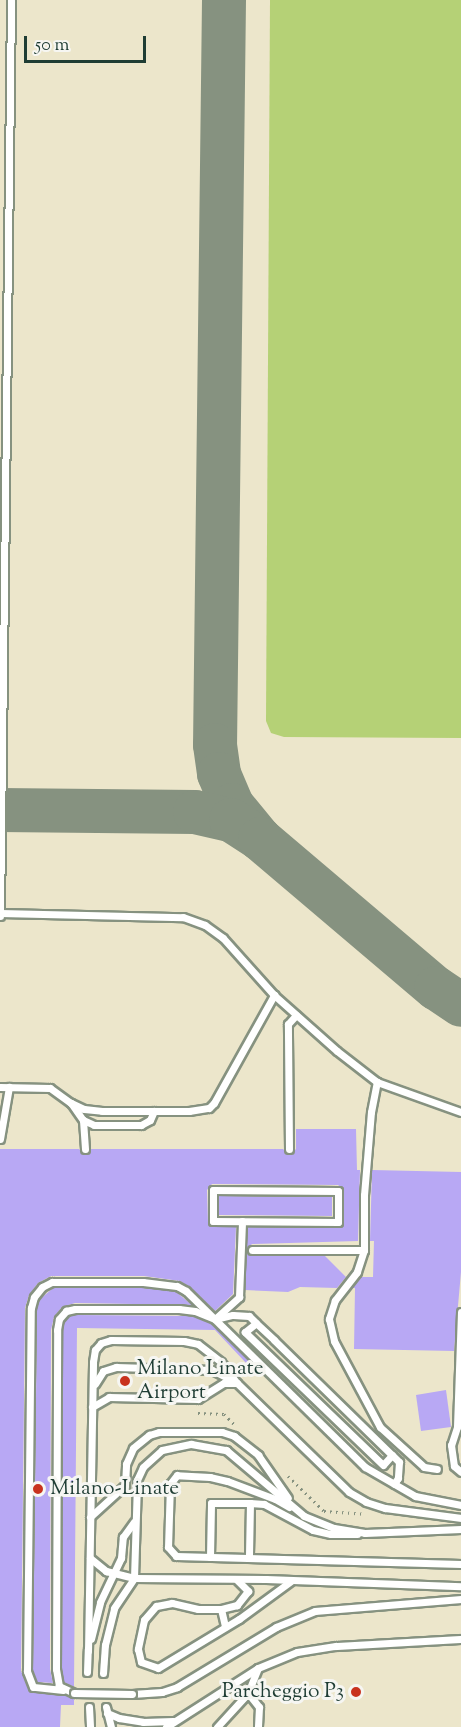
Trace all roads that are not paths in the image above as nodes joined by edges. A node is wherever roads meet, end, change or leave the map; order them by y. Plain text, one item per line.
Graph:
1 (10, 0) edge
2 (0, 914) edge
3 (274, 995) junction
4 (296, 1015) junction
5 (377, 1083) junction
6 (0, 1087) edge
7 (9, 1087) junction
8 (71, 1103) junction
9 (154, 1111) junction
10 (461, 1112) edge
11 (83, 1120) junction
12 (0, 1139) edge
13 (85, 1149) dead end
14 (289, 1149) dead end
15 (242, 1221) junction
16 (252, 1250) dead end
17 (364, 1250) junction
18 (461, 1312) edge
19 (215, 1319) junction
20 (256, 1323) junction
21 (237, 1383) junction
22 (93, 1389) junction
23 (92, 1407) junction
24 (392, 1455) junction
25 (437, 1468) dead end
26 (461, 1472) edge
27 (394, 1484) junction
28 (250, 1503) junction
29 (292, 1504) junction
30 (461, 1505) edge
31 (304, 1516) junction
32 (90, 1517) junction
33 (461, 1518) edge
34 (134, 1522) junction
35 (461, 1529) edge
36 (365, 1533) junction
37 (210, 1557) junction
38 (249, 1557) junction
39 (90, 1558) junction
40 (461, 1564) edge
41 (114, 1575) junction
42 (134, 1578) junction
43 (237, 1580) junction
44 (292, 1581) junction
45 (461, 1586) edge
46 (461, 1599) edge
47 (221, 1609) junction
48 (225, 1628) junction
49 (461, 1639) edge
50 (88, 1651) junction
51 (258, 1668) junction
52 (87, 1672) dead end
53 (103, 1672) dead end
54 (63, 1690) junction
55 (249, 1693) junction
56 (89, 1707) dead end
57 (175, 1721) junction
58 (90, 1727) edge
59 (111, 1727) edge
60 (166, 1727) edge
61 (217, 1727) edge
62 (258, 1727) edge

1 - 2 lane
2 - 3 lane
3 - 4 lane
3 - 9 lane
4 - 5 lane
4 - 14 lane
5 - 10 lane
5 - 17 lane
6 - 7 lane
7 - 8 lane
7 - 12 lane
8 - 9 lane
8 - 11 lane
9 - 11 lane
11 - 13 lane
15 - 15 lane
15 - 19 lane
16 - 17 lane
17 - 25 lane
18 - 26 lane
19 - 20 lane
19 - 27 lane
19 - 54 lane
19 - 54 lane
20 - 24 lane
20 - 24 lane
21 - 22 lane
21 - 22 lane
21 - 23 lane
21 - 33 lane
22 - 23 lane
23 - 32 lane
24 - 27 lane
27 - 30 lane
28 - 36 lane
28 - 37 lane
28 - 38 lane
29 - 31 lane
29 - 32 lane
29 - 34 lane
31 - 36 lane
31 - 37 lane
32 - 39 lane
34 - 41 lane
34 - 42 lane
35 - 36 lane
37 - 38 lane
38 - 40 lane
39 - 41 lane
39 - 50 lane
41 - 42 lane
41 - 50 lane
42 - 43 lane
42 - 53 lane
43 - 44 lane
43 - 47 lane
44 - 45 lane
44 - 48 lane
46 - 54 lane, bridge
47 - 48 lane
47 - 48 lane
49 - 51 lane
50 - 52 lane
51 - 55 lane
51 - 57 lane
55 - 61 lane
55 - 62 lane
56 - 58 lane
57 - 59 lane
57 - 60 lane

